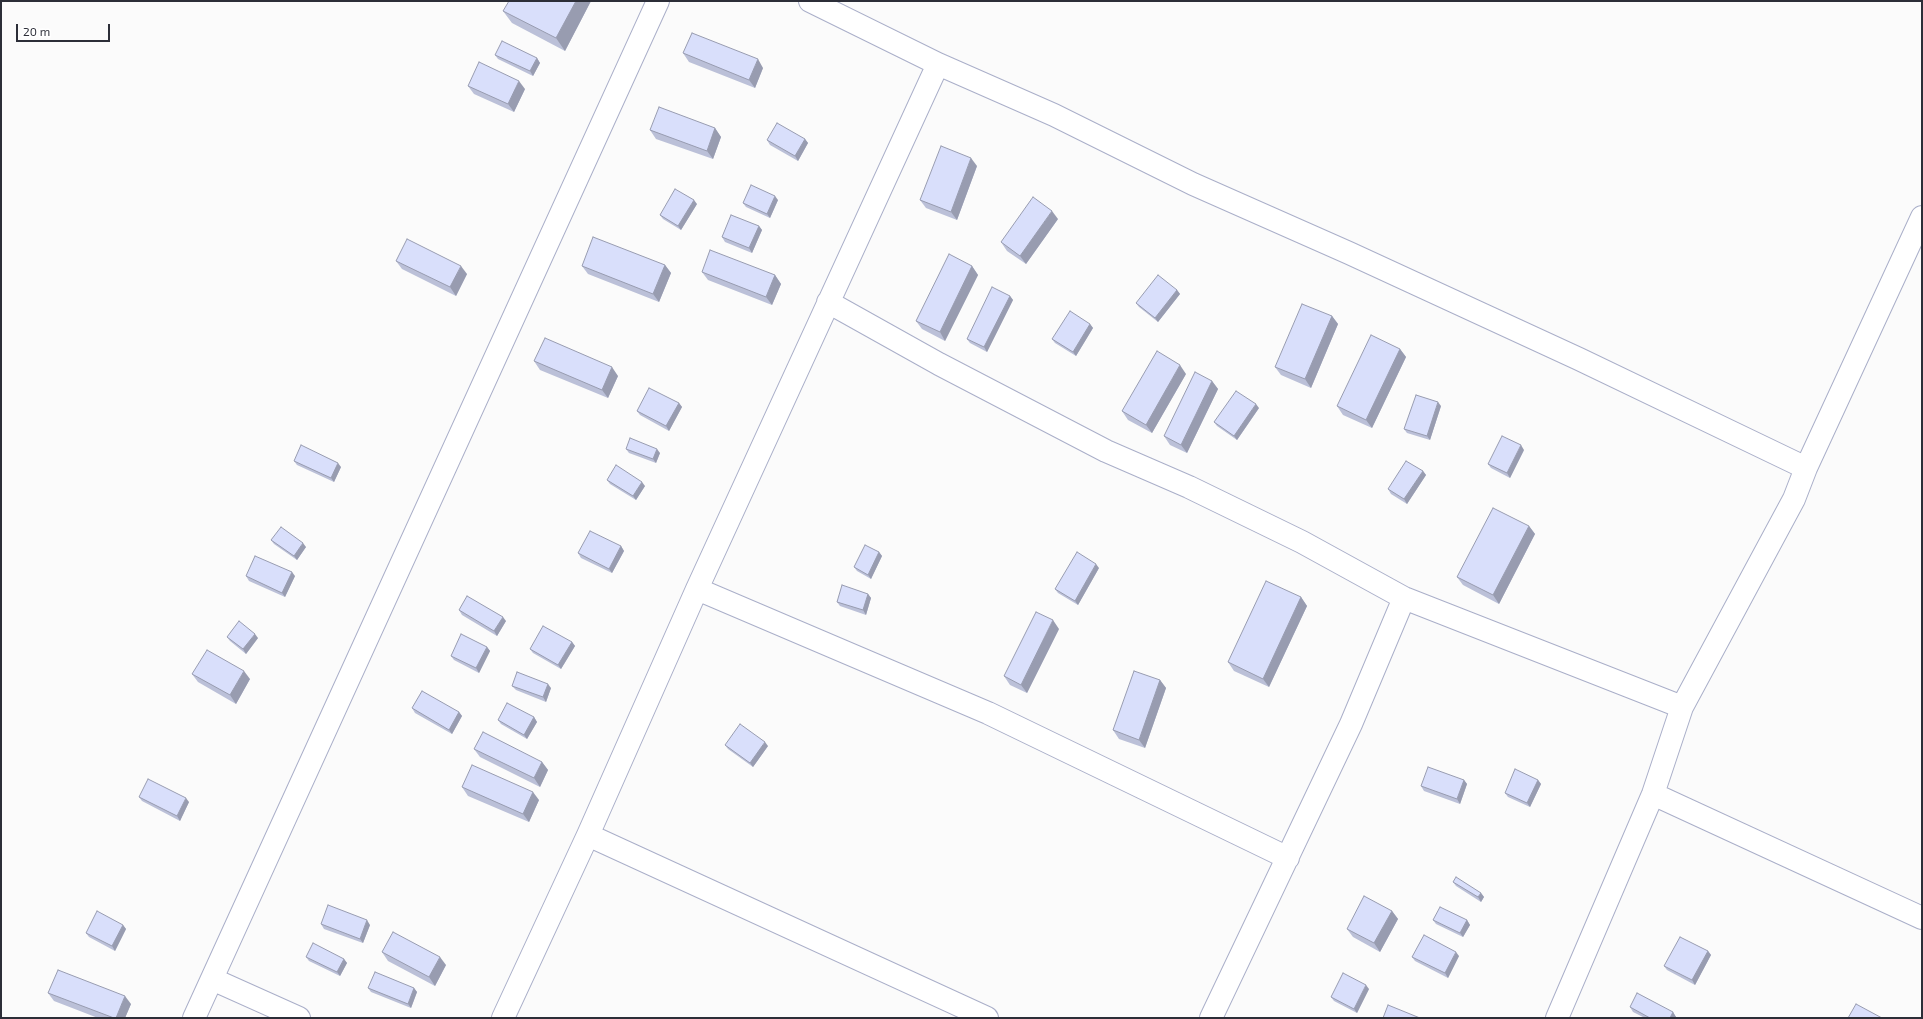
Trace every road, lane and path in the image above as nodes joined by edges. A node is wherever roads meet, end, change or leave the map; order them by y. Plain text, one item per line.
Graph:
1 (658, 1) edge
2 (810, 1) edge
3 (938, 64) junction
4 (1922, 217) edge
5 (828, 302) junction
6 (1806, 468) junction
7 (698, 589) junction
8 (1404, 598) junction
9 (1682, 707) junction
10 (1653, 794) junction
11 (588, 835) junction
12 (1288, 858) junction
13 (1922, 918) edge
14 (212, 979) junction
15 (194, 1018) edge
16 (299, 1018) edge
17 (503, 1018) edge
18 (987, 1018) edge
19 (1211, 1018) edge
20 (1558, 1018) edge

1 - 14 street
2 - 3 street
3 - 5 street
3 - 6 street
4 - 6 street
5 - 7 street
5 - 8 street
6 - 9 street
7 - 11 street
7 - 12 street
8 - 9 street
8 - 12 street
9 - 10 street
10 - 13 street
10 - 20 street
11 - 17 street
11 - 18 street
12 - 19 street
14 - 15 street
14 - 16 street

